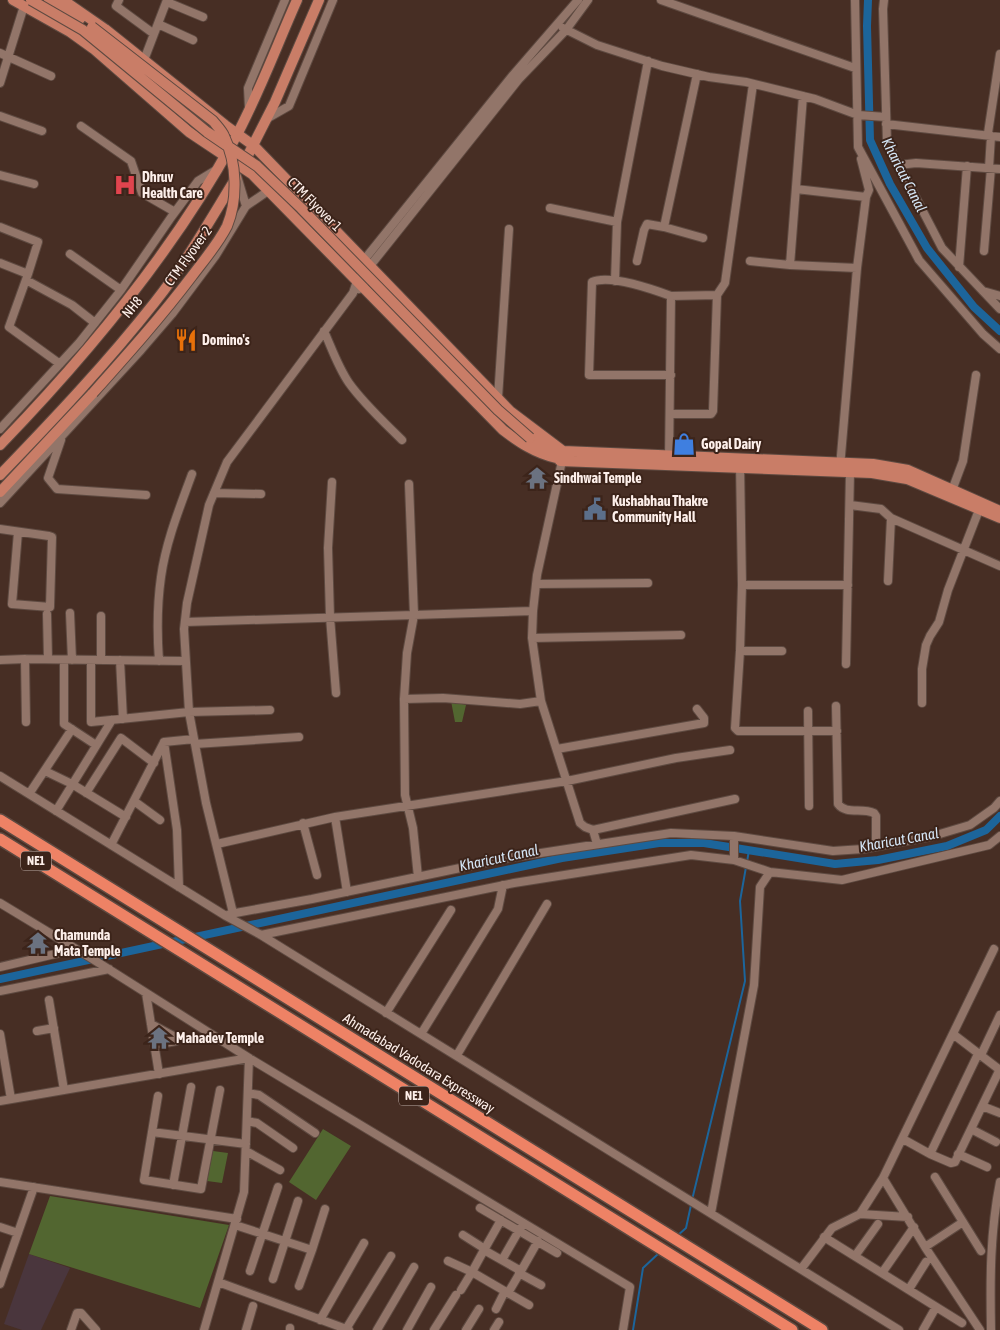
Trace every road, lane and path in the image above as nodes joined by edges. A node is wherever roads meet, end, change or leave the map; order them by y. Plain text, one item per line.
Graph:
1 (13, 0) edge
2 (48, 0) edge
3 (63, 0) edge
4 (119, 0) edge
5 (285, 0) edge
6 (297, 0) edge
7 (318, 0) edge
8 (332, 0) edge
9 (578, 0) edge
10 (588, 0) edge
11 (661, 0) edge
12 (855, 0) edge
13 (884, 0) edge
14 (167, 1) edge
15 (27, 3) edge
16 (203, 17) dead end
17 (158, 24) junction
18 (558, 24) junction
19 (566, 30) junction
20 (154, 34) junction
21 (192, 40) dead end
22 (0, 53) edge
23 (1000, 54) edge
24 (9, 56) junction
25 (144, 60) junction
26 (648, 61) junction
27 (855, 68) junction
28 (697, 74) junction
29 (51, 76) dead end
30 (0, 83) edge
31 (754, 84) junction
32 (803, 96) junction
33 (249, 108) junction
34 (858, 115) junction
35 (0, 116) edge
36 (268, 118) junction
37 (886, 119) junction
38 (80, 126) dead end
39 (42, 131) dead end
40 (237, 134) junction
41 (991, 136) junction
42 (1000, 137) edge
43 (254, 146) junction
44 (858, 147) junction
45 (225, 157) junction
46 (898, 165) junction
47 (967, 166) junction
48 (990, 168) junction
49 (217, 169) junction
50 (1000, 169) edge
51 (240, 172) junction
52 (0, 175) edge
53 (34, 184) dead end
54 (796, 190) junction
55 (268, 191) junction
56 (866, 197) junction
57 (246, 206) junction
58 (550, 208) dead end
59 (175, 212) junction
60 (617, 222) junction
61 (0, 226) edge
62 (664, 227) junction
63 (509, 229) dead end
64 (703, 238) dead end
65 (984, 251) dead end
66 (70, 254) dead end
67 (637, 261) dead end
68 (750, 261) dead end
69 (0, 263) edge
70 (367, 263) junction
71 (790, 265) junction
72 (959, 267) junction
73 (857, 268) junction
74 (27, 277) junction
75 (615, 280) junction
76 (360, 284) junction
77 (121, 290) junction
78 (982, 291) junction
79 (717, 294) junction
80 (670, 296) junction
81 (1000, 296) edge
82 (1000, 309) edge
83 (95, 323) junction
84 (324, 331) junction
85 (1000, 349) edge
86 (60, 364) junction
87 (671, 375) junction
88 (976, 376) dead end
89 (39, 386) junction
90 (48, 395) junction
91 (498, 398) junction
92 (671, 414) junction
93 (0, 429) edge
94 (62, 436) junction
95 (402, 440) dead end
96 (0, 445) edge
97 (560, 457) junction
98 (669, 460) junction
99 (740, 462) junction
100 (843, 468) junction
101 (192, 474) dead end
102 (0, 475) edge
103 (332, 482) dead end
104 (410, 484) dead end
105 (0, 492) edge
106 (214, 493) junction
107 (951, 493) junction
108 (261, 494) dead end
109 (146, 495) dead end
110 (0, 503) edge
111 (850, 505) junction
112 (979, 510) junction
113 (1000, 511) edge
114 (891, 518) junction
115 (1000, 518) edge
116 (0, 530) edge
117 (18, 532) junction
118 (963, 550) junction
119 (1000, 566) edge
120 (888, 581) dead end
121 (537, 584) junction
122 (648, 584) dead end
123 (742, 585) junction
124 (848, 585) junction
125 (533, 611) junction
126 (70, 613) dead end
127 (47, 614) dead end
128 (414, 615) junction
129 (100, 616) dead end
130 (330, 618) junction
131 (185, 622) junction
132 (681, 635) dead end
133 (532, 638) junction
134 (740, 651) junction
135 (782, 651) dead end
136 (25, 659) junction
137 (48, 659) junction
138 (0, 660) edge
139 (64, 660) junction
140 (72, 660) junction
141 (91, 660) junction
142 (101, 660) junction
143 (120, 660) junction
144 (159, 661) junction
145 (185, 661) junction
146 (846, 664) dead end
147 (336, 694) dead end
148 (404, 699) junction
149 (541, 701) junction
150 (922, 704) dead end
151 (836, 706) dead end
152 (697, 708) dead end
153 (270, 710) dead end
154 (808, 711) dead end
155 (189, 712) junction
156 (123, 719) junction
157 (112, 720) junction
158 (26, 722) dead end
159 (72, 729) junction
160 (808, 732) junction
161 (837, 732) junction
162 (299, 737) dead end
163 (164, 742) junction
164 (195, 742) junction
165 (96, 745) junction
166 (557, 750) junction
167 (730, 750) dead end
168 (154, 762) junction
169 (45, 771) junction
170 (0, 776) edge
171 (567, 781) junction
172 (72, 784) junction
173 (86, 793) junction
174 (29, 794) junction
175 (735, 798) dead end
176 (134, 801) junction
177 (1000, 801) edge
178 (408, 806) junction
179 (809, 806) dead end
180 (0, 810) edge
181 (56, 811) junction
182 (126, 817) junction
183 (335, 817) junction
184 (0, 820) edge
185 (160, 820) dead end
186 (303, 823) junction
187 (594, 830) junction
188 (734, 836) junction
189 (1000, 836) edge
190 (0, 839) edge
191 (217, 844) junction
192 (597, 844) junction
193 (111, 845) junction
194 (876, 847) junction
195 (0, 848) edge
196 (48, 850) junction
197 (734, 860) junction
198 (770, 872) junction
199 (317, 875) dead end
200 (418, 877) junction
201 (72, 884) junction
202 (504, 885) junction
203 (179, 887) junction
204 (347, 892) junction
205 (0, 903) edge
206 (547, 904) dead end
207 (451, 910) dead end
208 (229, 914) junction
209 (262, 934) junction
210 (76, 948) junction
211 (994, 948) dead end
212 (0, 967) edge
213 (109, 969) junction
214 (0, 991) edge
215 (146, 993) junction
216 (49, 1000) dead end
217 (386, 1013) junction
218 (1000, 1015) edge
219 (151, 1024) junction
220 (54, 1028) junction
221 (37, 1031) dead end
222 (0, 1034) edge
223 (421, 1034) junction
224 (953, 1034) junction
225 (155, 1045) junction
226 (980, 1054) junction
227 (457, 1055) junction
228 (249, 1058) junction
229 (1000, 1070) edge
230 (159, 1074) junction
231 (191, 1087) dead end
232 (64, 1090) junction
233 (220, 1090) dead end
234 (248, 1093) junction
235 (158, 1096) dead end
236 (10, 1099) junction
237 (0, 1101) edge
238 (982, 1106) junction
239 (1000, 1113) edge
240 (247, 1121) junction
241 (971, 1129) junction
242 (152, 1132) junction
243 (315, 1133) dead end
244 (182, 1136) junction
245 (903, 1139) junction
246 (211, 1140) junction
247 (996, 1142) dead end
248 (246, 1148) junction
249 (293, 1148) dead end
250 (930, 1154) junction
251 (958, 1154) junction
252 (987, 1167) dead end
253 (280, 1170) dead end
254 (935, 1177) dead end
255 (883, 1178) junction
256 (0, 1182) edge
257 (1000, 1182) edge
258 (173, 1185) junction
259 (183, 1186) junction
260 (278, 1186) dead end
261 (34, 1187) junction
262 (182, 1196) dead end
263 (298, 1200) dead end
264 (480, 1208) dead end
265 (325, 1209) dead end
266 (711, 1213) junction
267 (860, 1214) junction
268 (908, 1217) junction
269 (501, 1220) junction
270 (236, 1222) junction
271 (963, 1222) junction
272 (524, 1223) junction
273 (878, 1224) dead end
274 (0, 1227) edge
275 (914, 1227) junction
276 (519, 1231) junction
277 (18, 1233) junction
278 (262, 1234) junction
279 (463, 1236) dead end
280 (824, 1237) junction
281 (285, 1242) junction
282 (364, 1242) dead end
283 (538, 1242) junction
284 (991, 1242) junction
285 (925, 1247) junction
286 (1000, 1247) edge
287 (485, 1249) junction
288 (312, 1250) junction
289 (981, 1251) dead end
290 (557, 1253) dead end
291 (391, 1256) dead end
292 (855, 1256) junction
293 (502, 1260) junction
294 (448, 1261) dead end
295 (926, 1262) dead end
296 (414, 1267) dead end
297 (801, 1269) junction
298 (250, 1271) dead end
299 (472, 1272) junction
300 (520, 1272) junction
301 (882, 1273) junction
302 (273, 1279) dead end
303 (218, 1282) junction
304 (0, 1284) edge
305 (540, 1285) dead end
306 (299, 1286) dead end
307 (431, 1287) dead end
308 (908, 1289) junction
309 (507, 1292) junction
310 (529, 1305) dead end
311 (253, 1306) dead end
312 (936, 1307) junction
313 (479, 1309) dead end
314 (496, 1309) dead end
315 (320, 1320) junction
316 (499, 1322) dead end
317 (962, 1323) dead end
318 (336, 1328) edge
319 (348, 1329) edge
320 (410, 1329) edge
321 (71, 1330) edge
322 (96, 1330) edge
323 (204, 1330) edge
324 (246, 1330) edge
325 (377, 1330) edge
326 (434, 1330) edge
327 (466, 1330) edge
328 (494, 1330) edge
329 (623, 1330) edge
330 (792, 1330) edge
331 (822, 1330) edge
332 (899, 1330) edge
333 (923, 1330) edge
334 (980, 1330) edge
335 (991, 1330) edge

1 - 15 main road
2 - 105 main road, CTM Flyover 2, bridge
3 - 25 main road
4 - 20 street
5 - 33 street
6 - 33 main road, NH8
7 - 36 main road, NH8
8 - 36 street
9 - 18 street
10 - 19 street
11 - 27 street
12 - 27 street
13 - 37 street
14 - 16 street
14 - 17 street
15 - 24 street
15 - 45 main road
15 - 97 main road, CTM Flyover 1, bridge
17 - 20 street
17 - 21 street
18 - 19 street
18 - 70 street
19 - 26 street
19 - 70 street
20 - 25 street
22 - 24 street
23 - 41 street
24 - 29 street
24 - 30 street
25 - 40 main road
26 - 28 street
26 - 60 street
27 - 34 street
28 - 31 street
28 - 62 street
31 - 32 street
31 - 79 street
32 - 34 street
32 - 54 street
33 - 40 main road, NH8
34 - 37 street
34 - 44 street
35 - 39 street
36 - 43 main road, NH8
37 - 41 street
37 - 46 street
38 - 59 street
40 - 43 main road
40 - 45 main road, NH8
41 - 42 street
41 - 48 street
43 - 51 main road, NH8
43 - 70 main road
44 - 56 street
44 - 85 street
45 - 49 main road, NH8
45 - 51 main road
46 - 47 street
46 - 72 street
47 - 48 street
47 - 72 street
48 - 50 street
48 - 65 street
49 - 59 street
49 - 90 main road, NH8
51 - 55 main road
51 - 57 street
51 - 102 main road, NH8
52 - 53 street
54 - 56 street
54 - 71 street
55 - 57 street
55 - 76 main road
56 - 73 street
57 - 94 street
58 - 60 street
59 - 77 street
60 - 75 street
61 - 74 street
62 - 64 street
62 - 67 street
63 - 91 street
66 - 77 street
68 - 71 street
69 - 74 street
70 - 76 street
70 - 91 main road
71 - 73 street
72 - 78 street
73 - 100 street
74 - 83 street
74 - 86 street
75 - 80 street
75 - 87 street
76 - 84 street
76 - 97 main road
77 - 83 street
78 - 81 street
78 - 82 street
79 - 80 street
79 - 92 street
80 - 87 street
83 - 86 street
84 - 95 street
84 - 106 street
86 - 89 street
87 - 92 street
88 - 107 street
89 - 90 street
89 - 93 street
90 - 96 main road, NH8
91 - 97 main road
92 - 98 street
94 - 109 street
94 - 110 street
97 - 98 main road
97 - 121 street
98 - 99 main road
99 - 100 main road
99 - 123 street
100 - 107 main road
100 - 111 street
101 - 144 street
103 - 130 street
104 - 128 street
106 - 108 street
106 - 131 street
107 - 112 main road
107 - 113 main road
111 - 114 street
111 - 124 street
112 - 115 main road
112 - 118 street
114 - 118 street
114 - 120 street
116 - 117 street
117 - 117 street
118 - 119 street
118 - 150 street
121 - 122 street
121 - 125 street
123 - 124 street
123 - 134 street
124 - 146 street
125 - 128 street
125 - 133 street
126 - 140 street
127 - 137 street
128 - 130 street
128 - 148 street
129 - 142 street
130 - 131 street
130 - 147 street
131 - 145 street
132 - 133 street
133 - 149 street
134 - 135 street
134 - 160 street
136 - 137 street
136 - 138 street
136 - 158 street
137 - 139 street
139 - 140 street
139 - 159 street
140 - 141 street
141 - 142 street
141 - 157 street
142 - 143 street
143 - 144 street
143 - 156 street
144 - 145 street
145 - 155 street
148 - 149 street
148 - 178 street
149 - 166 street
151 - 161 street
152 - 166 street
153 - 155 street
154 - 160 street
155 - 156 street
155 - 164 street
156 - 157 street
157 - 165 street
159 - 165 street
159 - 169 street
160 - 161 street
160 - 179 street
161 - 194 street
162 - 164 street
163 - 164 street
163 - 168 street
163 - 203 street
164 - 191 street
165 - 172 street
166 - 171 street
167 - 171 street
168 - 173 street
168 - 176 street
169 - 172 street
169 - 174 street
170 - 174 street
171 - 178 street
171 - 187 street
172 - 173 street
172 - 181 street
173 - 182 street
174 - 181 street
175 - 187 street
176 - 182 street
176 - 185 street
177 - 194 street
178 - 183 street
178 - 200 street
180 - 196 highway
181 - 193 street
182 - 193 street
183 - 186 street
183 - 204 street
184 - 196 highway, Ahmadabad Vadodara Expressway / NE1
186 - 191 street
186 - 199 street
187 - 192 street
188 - 192 street
188 - 194 street
188 - 197 street
189 - 198 street
190 - 201 highway, NE1
191 - 208 street
192 - 200 street
193 - 203 street
195 - 201 highway
196 - 331 highway, Ahmadabad Vadodara Expressway / NE1
197 - 198 street
197 - 202 street
198 - 266 street
200 - 204 street
201 - 330 highway, NE1
202 - 209 street
202 - 223 street
203 - 208 street
204 - 208 street
205 - 210 street
206 - 227 street
207 - 217 street
208 - 209 street
209 - 217 street
210 - 212 street
210 - 213 street
211 - 224 street
213 - 214 street
213 - 215 street
215 - 219 street
215 - 228 street
216 - 220 street
217 - 223 street
218 - 226 street
219 - 225 street
219 - 225 street
220 - 221 street
220 - 232 street
222 - 236 street
223 - 227 street
224 - 226 street
224 - 245 street
225 - 230 street
226 - 229 street
226 - 250 street
227 - 266 street
228 - 230 street
228 - 234 street
228 - 272 street
229 - 238 street
230 - 232 street
231 - 244 street
232 - 236 street
233 - 246 street
234 - 240 street
234 - 243 street
235 - 242 street
236 - 237 street
238 - 239 street
238 - 241 street
240 - 248 street
240 - 249 street
241 - 247 street
241 - 251 street
242 - 244 street
242 - 258 street
244 - 246 street
244 - 258 street
245 - 250 street
245 - 255 street
246 - 248 street
246 - 259 street
248 - 253 street
248 - 270 street
250 - 251 street
251 - 252 street
254 - 271 street
255 - 267 street
255 - 268 street
256 - 261 street
257 - 284 street
258 - 259 street
259 - 262 street
260 - 278 street
261 - 270 street
261 - 277 street
263 - 281 street
264 - 269 street
265 - 288 street
266 - 297 street
267 - 268 street
267 - 280 street
268 - 275 street
269 - 276 street
269 - 287 street
270 - 278 street
270 - 303 street
271 - 285 street
271 - 289 street
272 - 276 street
272 - 329 street
273 - 292 street
274 - 277 street
275 - 285 street
275 - 301 street
276 - 283 street
276 - 293 street
277 - 304 street
278 - 281 street
278 - 298 street
279 - 287 street
280 - 292 street
280 - 297 street
281 - 288 street
281 - 302 street
282 - 315 street
283 - 290 street
283 - 300 street
284 - 286 street
284 - 335 street
285 - 334 street
287 - 293 street
287 - 299 street
288 - 306 street
291 - 319 street
292 - 301 street
293 - 300 street
294 - 299 street
295 - 308 street
296 - 325 street
297 - 332 street
299 - 309 street
299 - 326 street
300 - 305 street
300 - 309 street
301 - 308 street
303 - 315 street
303 - 323 street
307 - 320 street
308 - 312 street
309 - 310 street
309 - 314 street
311 - 324 street
312 - 317 street
312 - 333 street
313 - 327 street
315 - 318 street
316 - 328 street
318 - 319 street
321 - 322 street

